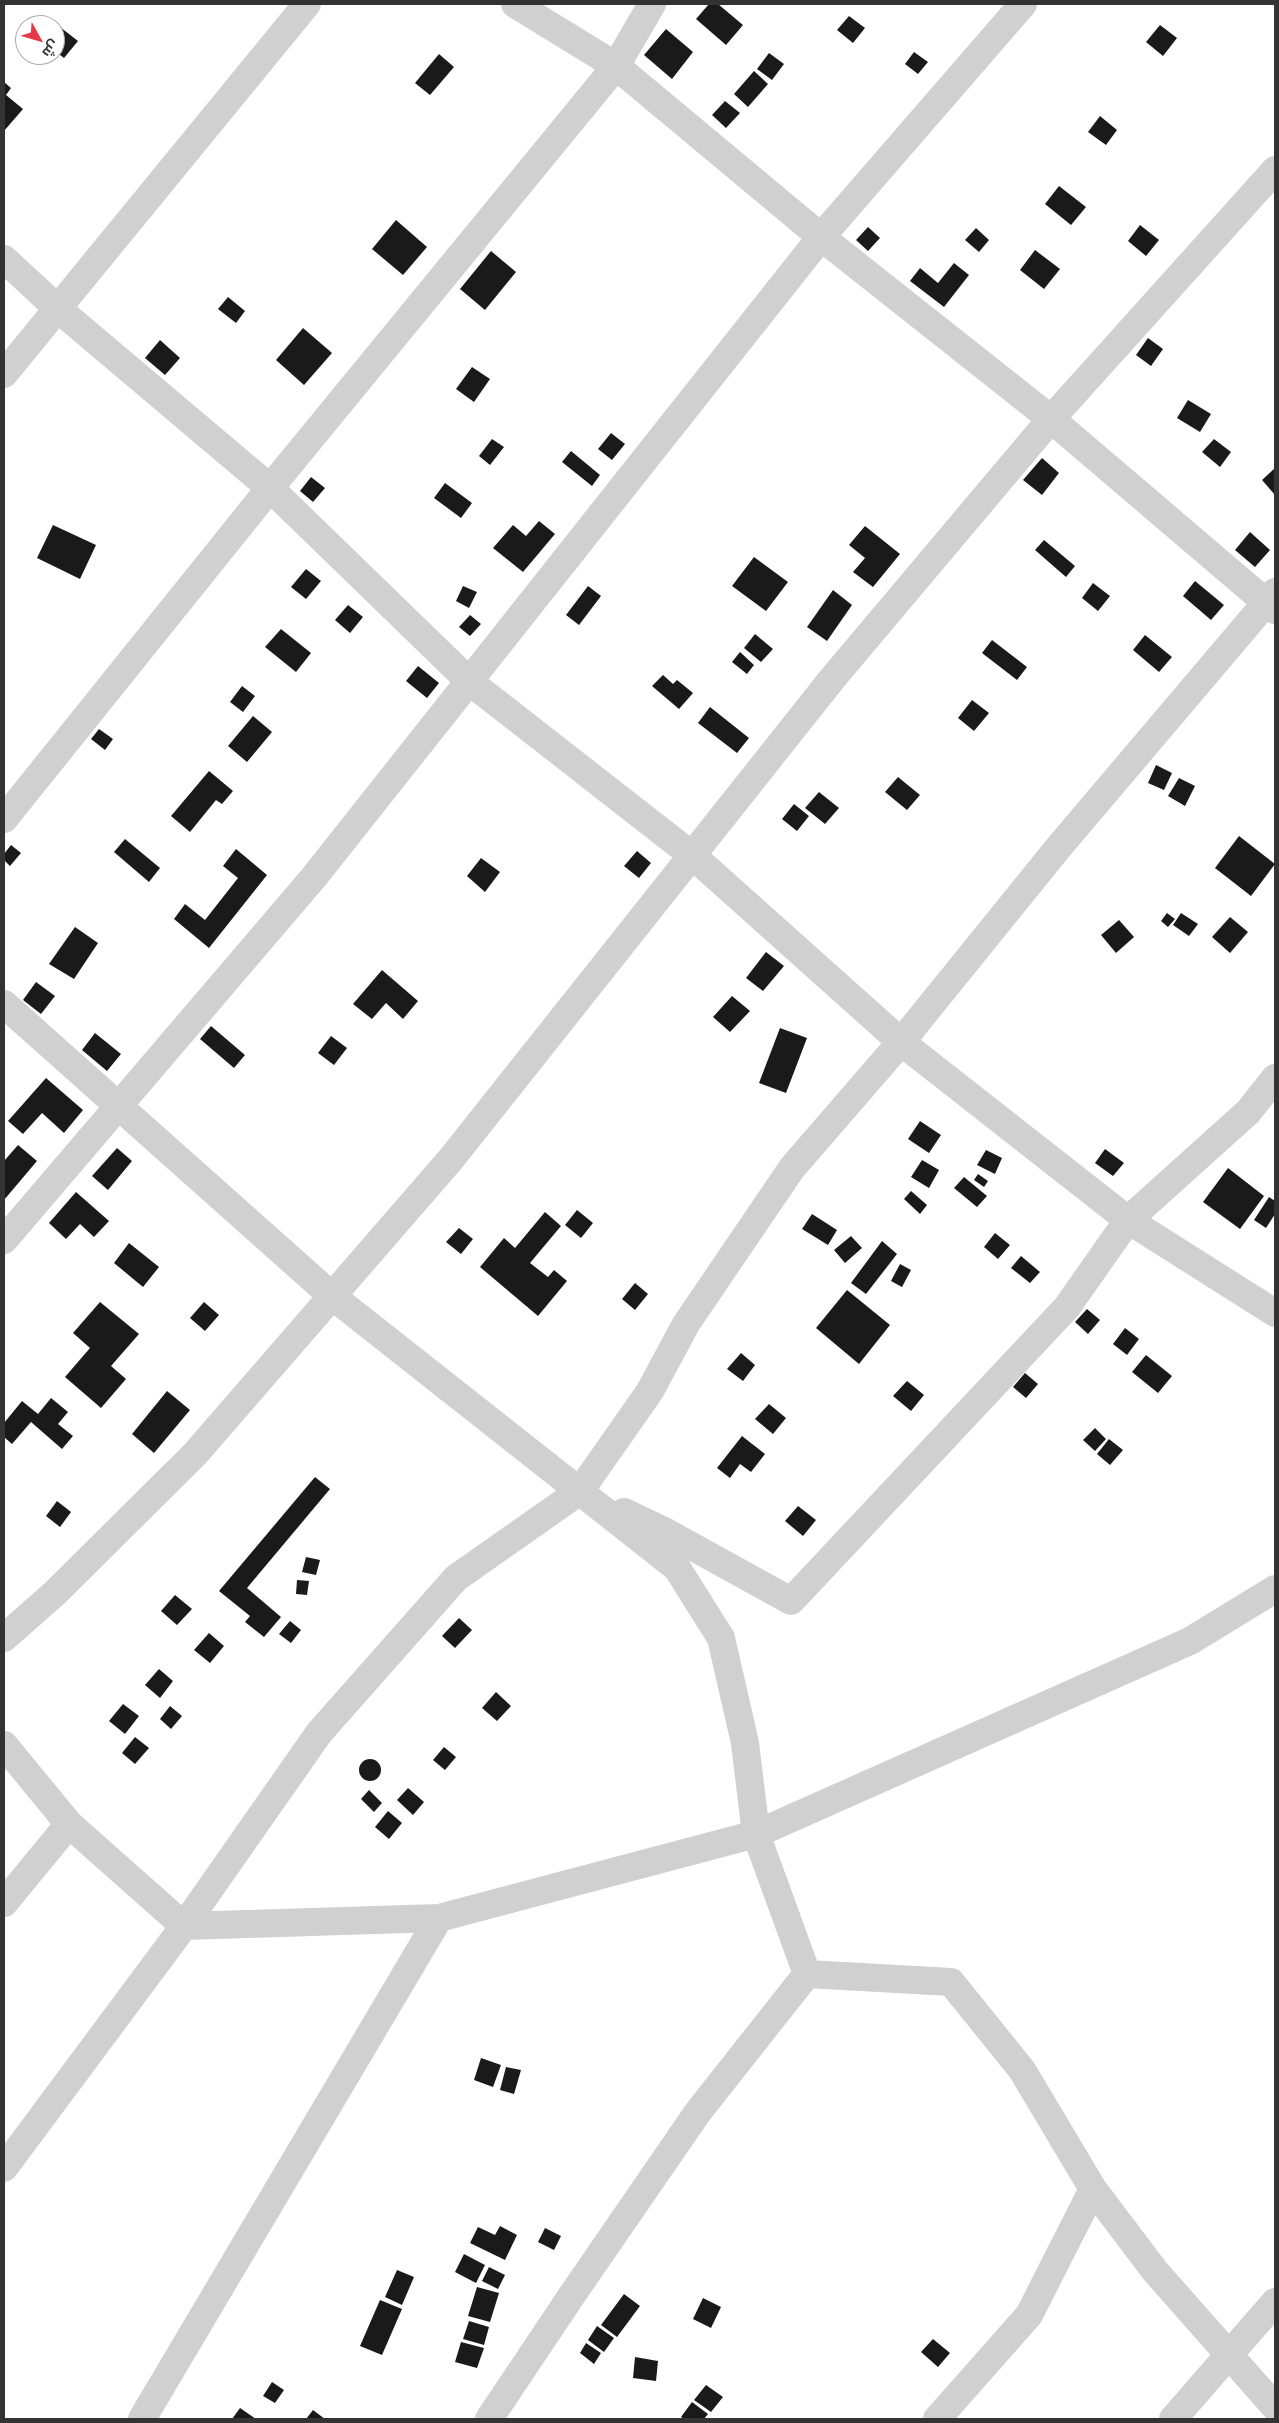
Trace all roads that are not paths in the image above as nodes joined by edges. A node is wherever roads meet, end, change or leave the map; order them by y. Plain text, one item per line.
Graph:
1 (307, 4) edge
2 (516, 4) edge
3 (652, 4) edge
4 (1023, 4) edge
5 (616, 66) junction
6 (1275, 170) edge
7 (821, 237) junction
8 (4, 259) edge
9 (58, 308) junction
10 (4, 374) edge
11 (1051, 418) junction
12 (270, 488) junction
13 (1272, 601) edge
14 (470, 682) junction
15 (4, 819) edge
16 (693, 856) junction
17 (4, 1004) edge
18 (901, 1042) junction
19 (1275, 1078) edge
20 (118, 1107) junction
21 (1128, 1220) junction
22 (4, 1240) edge
23 (332, 1296) junction
24 (1275, 1313) edge
25 (580, 1491) junction
26 (1275, 1589) edge
27 (4, 1638) edge
28 (4, 1745) edge
29 (69, 1824) junction
30 (756, 1834) junction
31 (4, 1903) edge
32 (440, 1918) junction
33 (184, 1926) junction
34 (808, 1974) junction
35 (4, 2168) edge
36 (1093, 2189) junction
37 (1275, 2302) edge
38 (1229, 2355) junction
39 (1275, 2407) edge
40 (142, 2419) edge
41 (489, 2419) edge
42 (937, 2419) edge
43 (1173, 2419) edge

1 - 9 street
2 - 5 street
3 - 5 street
4 - 7 street
5 - 7 street
5 - 12 street
6 - 11 street
7 - 11 street
7 - 14 street
8 - 9 street
9 - 10 street
9 - 12 street
11 - 13 street
11 - 16 street
12 - 14 street
12 - 15 street
13 - 18 street
14 - 16 street
14 - 20 street
16 - 18 street
16 - 23 street
17 - 20 street
18 - 21 street
18 - 25 street
19 - 21 street
20 - 22 street
20 - 23 street
21 - 24 street
21 - 25 street
23 - 25 street
23 - 27 street
25 - 30 street
25 - 33 street
26 - 30 street
28 - 29 street
29 - 31 street
29 - 33 street
30 - 32 street
30 - 34 street
32 - 33 street
32 - 40 street
33 - 35 street
34 - 36 street
34 - 41 street
36 - 38 street
36 - 42 street
37 - 38 street
38 - 39 street
38 - 43 street

